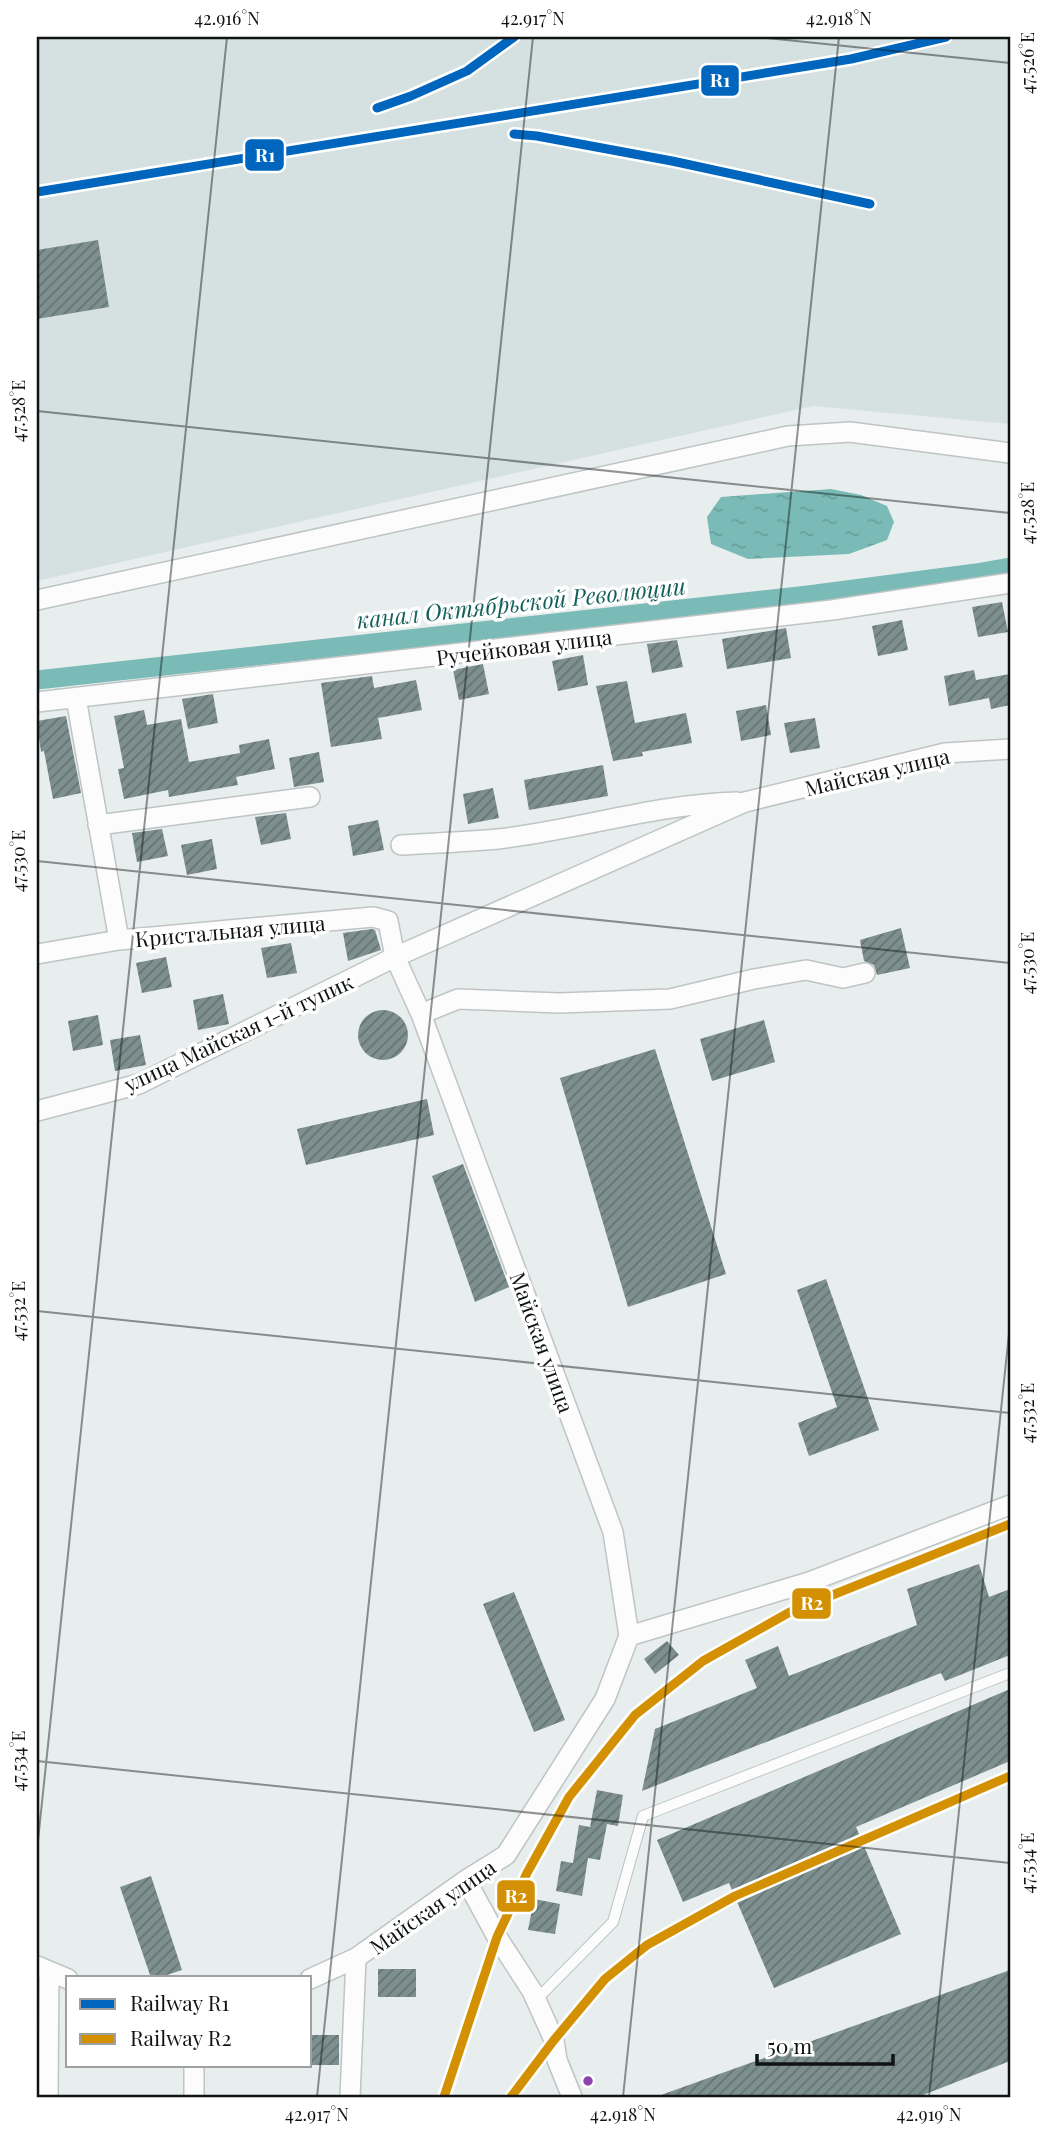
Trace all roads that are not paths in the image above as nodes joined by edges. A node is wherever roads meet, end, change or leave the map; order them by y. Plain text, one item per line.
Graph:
1 (1010, 453) edge
2 (1010, 583) edge
3 (37, 600) edge
4 (76, 698) junction
5 (37, 702) edge
6 (1010, 749) edge
7 (310, 797) dead end
8 (745, 802) junction
9 (98, 825) junction
10 (401, 845) dead end
11 (119, 940) junction
12 (37, 954) edge
13 (395, 957) junction
14 (865, 974) dead end
15 (421, 1014) junction
16 (37, 1111) edge
17 (1010, 1505) edge
18 (629, 1636) junction
19 (1010, 1674) edge
20 (466, 1880) junction
21 (356, 1958) junction
22 (43, 1969) edge
23 (66, 1978) edge
24 (312, 1978) edge
25 (536, 2000) junction
26 (194, 2068) edge
27 (48, 2097) edge
28 (194, 2097) edge
29 (350, 2097) edge
30 (572, 2097) edge

1 - 3 street
2 - 4 street, Ручейковая улица
4 - 5 street, Ручейковая улица
4 - 9 street
6 - 8 street, Майская улица
7 - 9 street
8 - 10 street, Майская улица
8 - 13 street, Майская улица
9 - 11 street
11 - 12 street, Кристальная улица
11 - 13 street, Кристальная улица
13 - 15 street, Майская улица
13 - 16 street, улица Майская 1-й тупик
14 - 15 street
15 - 18 street, Майская улица
17 - 18 street
18 - 20 street, Майская улица
19 - 25 lane
20 - 21 street, Майская улица
20 - 25 street
21 - 24 street, Майская улица
21 - 29 street
22 - 23 street
22 - 27 street
25 - 30 street
26 - 28 street

